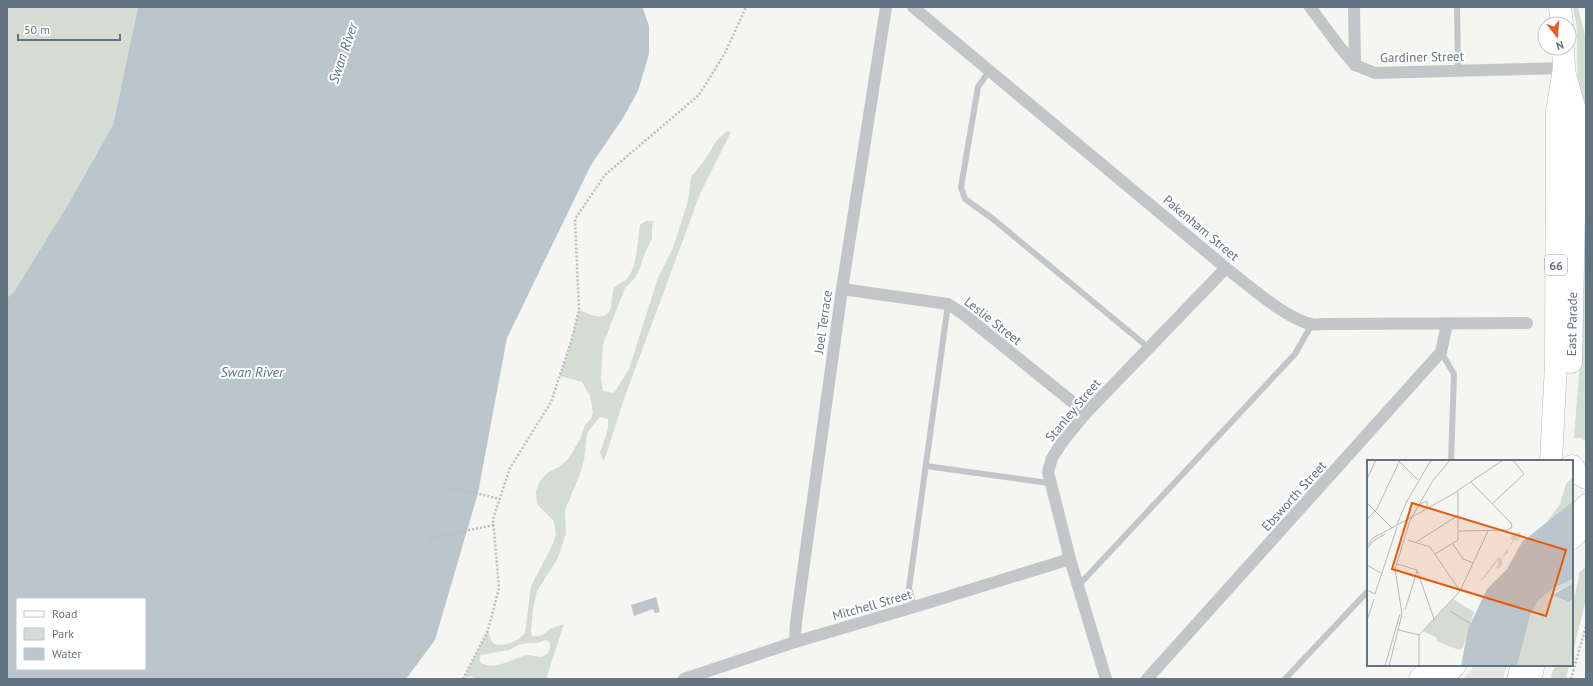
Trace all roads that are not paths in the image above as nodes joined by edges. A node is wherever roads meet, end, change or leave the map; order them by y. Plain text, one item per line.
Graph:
1 (886, 7) edge
2 (913, 7) edge
3 (1310, 7) edge
4 (1354, 7) edge
5 (1457, 7) edge
6 (1563, 58) edge
7 (1355, 65) junction
8 (989, 71) junction
9 (1458, 71) junction
10 (1226, 268) junction
11 (842, 289) junction
12 (948, 304) junction
13 (1527, 323) dead end
14 (1312, 324) junction
15 (1447, 324) junction
16 (1149, 348) junction
17 (1441, 352) junction
18 (1086, 413) junction
19 (1451, 460) edge
20 (1565, 460) edge
21 (926, 466) junction
22 (1573, 469) edge
23 (1586, 478) edge
24 (1049, 483) junction
25 (1586, 504) edge
26 (1573, 517) edge
27 (1586, 525) edge
28 (1573, 539) edge
29 (1070, 559) junction
30 (1078, 586) junction
31 (1367, 591) edge
32 (914, 607) junction
33 (795, 642) junction
34 (1432, 666) edge
35 (1453, 666) edge
36 (1520, 666) edge
37 (1535, 666) edge
38 (684, 679) edge
39 (1106, 679) edge
40 (1147, 679) edge
41 (1285, 679) edge
42 (1420, 679) edge
43 (1442, 679) edge
44 (1517, 679) edge
45 (1532, 679) edge

1 - 11 street, Joel Terrace
2 - 8 street, Pakenham Street
3 - 7 street, Gardiner Street
4 - 7 street
5 - 9 lane
6 - 9 street, Gardiner Street
6 - 20 highway, East Parade / 66
7 - 9 street, Gardiner Street
8 - 10 street, Pakenham Street
8 - 16 lane
10 - 14 street, Pakenham Street
10 - 16 street, Stanley Street
11 - 12 street, Leslie Street
11 - 33 street, Joel Terrace
12 - 18 street, Leslie Street
12 - 21 lane
13 - 15 street, Pakenham Street
14 - 15 street, Pakenham Street
14 - 30 lane
15 - 17 street, Ebsworth Street
16 - 18 street, Stanley Street
17 - 19 lane
17 - 40 street, Ebsworth Street
18 - 24 street, Stanley Street
21 - 24 lane
21 - 32 lane
22 - 23 highway
24 - 29 street, Stanley Street
25 - 26 main road
27 - 28 main road
29 - 30 street, Stanley Street
29 - 32 street, Mitchell Street
30 - 39 street, Stanley Street
31 - 41 lane
32 - 33 street, Mitchell Street
33 - 38 street, Mitchell Street
34 - 42 highway
35 - 43 highway
36 - 44 main road
37 - 45 main road

